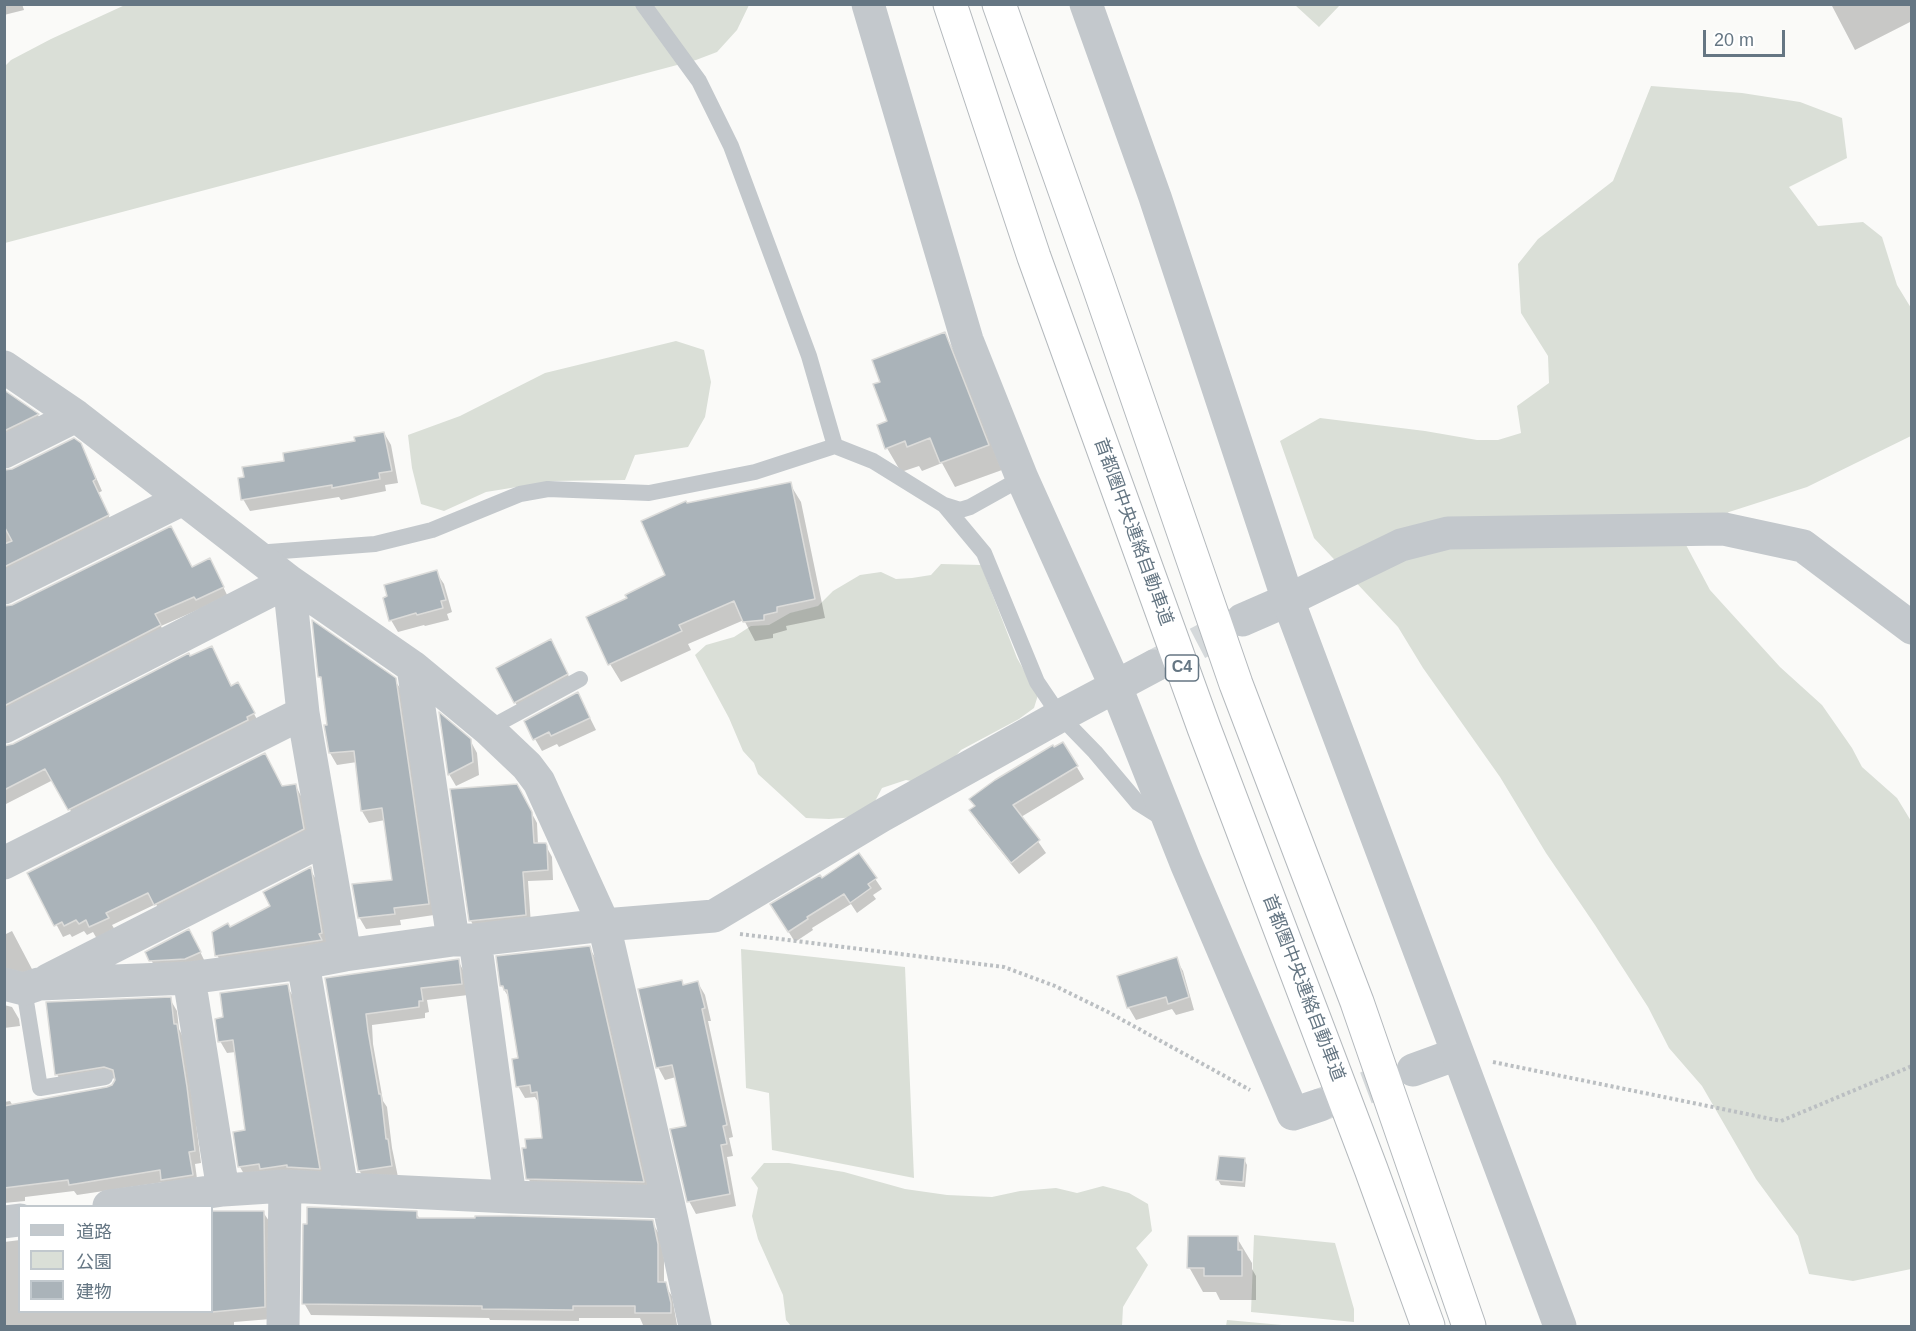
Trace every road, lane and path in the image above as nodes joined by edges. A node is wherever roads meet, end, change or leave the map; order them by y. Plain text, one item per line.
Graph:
1 (644, 4) edge
2 (868, 4) edge
3 (950, 4) edge
4 (999, 4) edge
5 (1086, 4) edge
6 (4, 367) edge
7 (76, 416) junction
8 (835, 446) junction
9 (4, 453) edge
10 (1022, 478) junction
11 (181, 500) junction
12 (944, 505) junction
13 (252, 553) junction
14 (289, 582) junction
15 (4, 588) edge
16 (1288, 600) junction
17 (1242, 620) tunnel mouth
18 (1911, 628) edge
19 (1154, 666) tunnel mouth
20 (412, 667) junction
21 (580, 679) dead end
22 (1116, 687) junction
23 (303, 713) junction
24 (1060, 716) junction
25 (4, 727) edge
26 (488, 729) junction
27 (1171, 824) junction
28 (325, 839) junction
29 (4, 863) edge
30 (714, 916) junction
31 (604, 925) junction
32 (464, 940) junction
33 (345, 954) junction
34 (303, 963) junction
35 (189, 978) junction
36 (23, 986) edge
37 (1456, 1054) junction
38 (1911, 1066) edge
39 (1413, 1070) tunnel mouth
40 (105, 1077) dead end
41 (1254, 1092) dead end
42 (1320, 1105) tunnel mouth
43 (285, 1186) junction
44 (342, 1189) junction
45 (223, 1190) junction
46 (510, 1197) junction
47 (668, 1202) junction
48 (116, 1205) edge
49 (283, 1326) edge
50 (695, 1326) edge
51 (1428, 1326) edge
52 (1469, 1326) edge
53 (1560, 1326) edge

1 - 8 lane
2 - 10 street
3 - 51 highway, 首都圏中央連絡自動車道 / C4
4 - 52 highway, C4
5 - 16 street
6 - 7 street
7 - 9 street
7 - 11 street
8 - 12 lane
8 - 13 lane
10 - 12 lane
10 - 22 street
11 - 13 street
11 - 15 street
12 - 24 lane
13 - 14 street
14 - 20 street
14 - 23 street
14 - 25 street
16 - 17 street
16 - 18 street
16 - 37 street
19 - 22 street
20 - 26 street
20 - 32 street
21 - 26 lane
22 - 24 street
22 - 27 street
23 - 28 street
23 - 29 street
24 - 27 lane
24 - 30 street
26 - 31 street
27 - 42 street
28 - 33 street
28 - 36 street
30 - 31 street
30 - 41 path
31 - 32 street
31 - 47 street
32 - 33 street
32 - 46 street
33 - 34 street
34 - 35 street
34 - 44 street
35 - 36 street
35 - 45 street
36 - 40 lane
37 - 38 path
37 - 39 street
37 - 53 street
43 - 44 street
43 - 45 street
43 - 49 street
44 - 46 street
45 - 48 street
46 - 47 street
47 - 50 street

